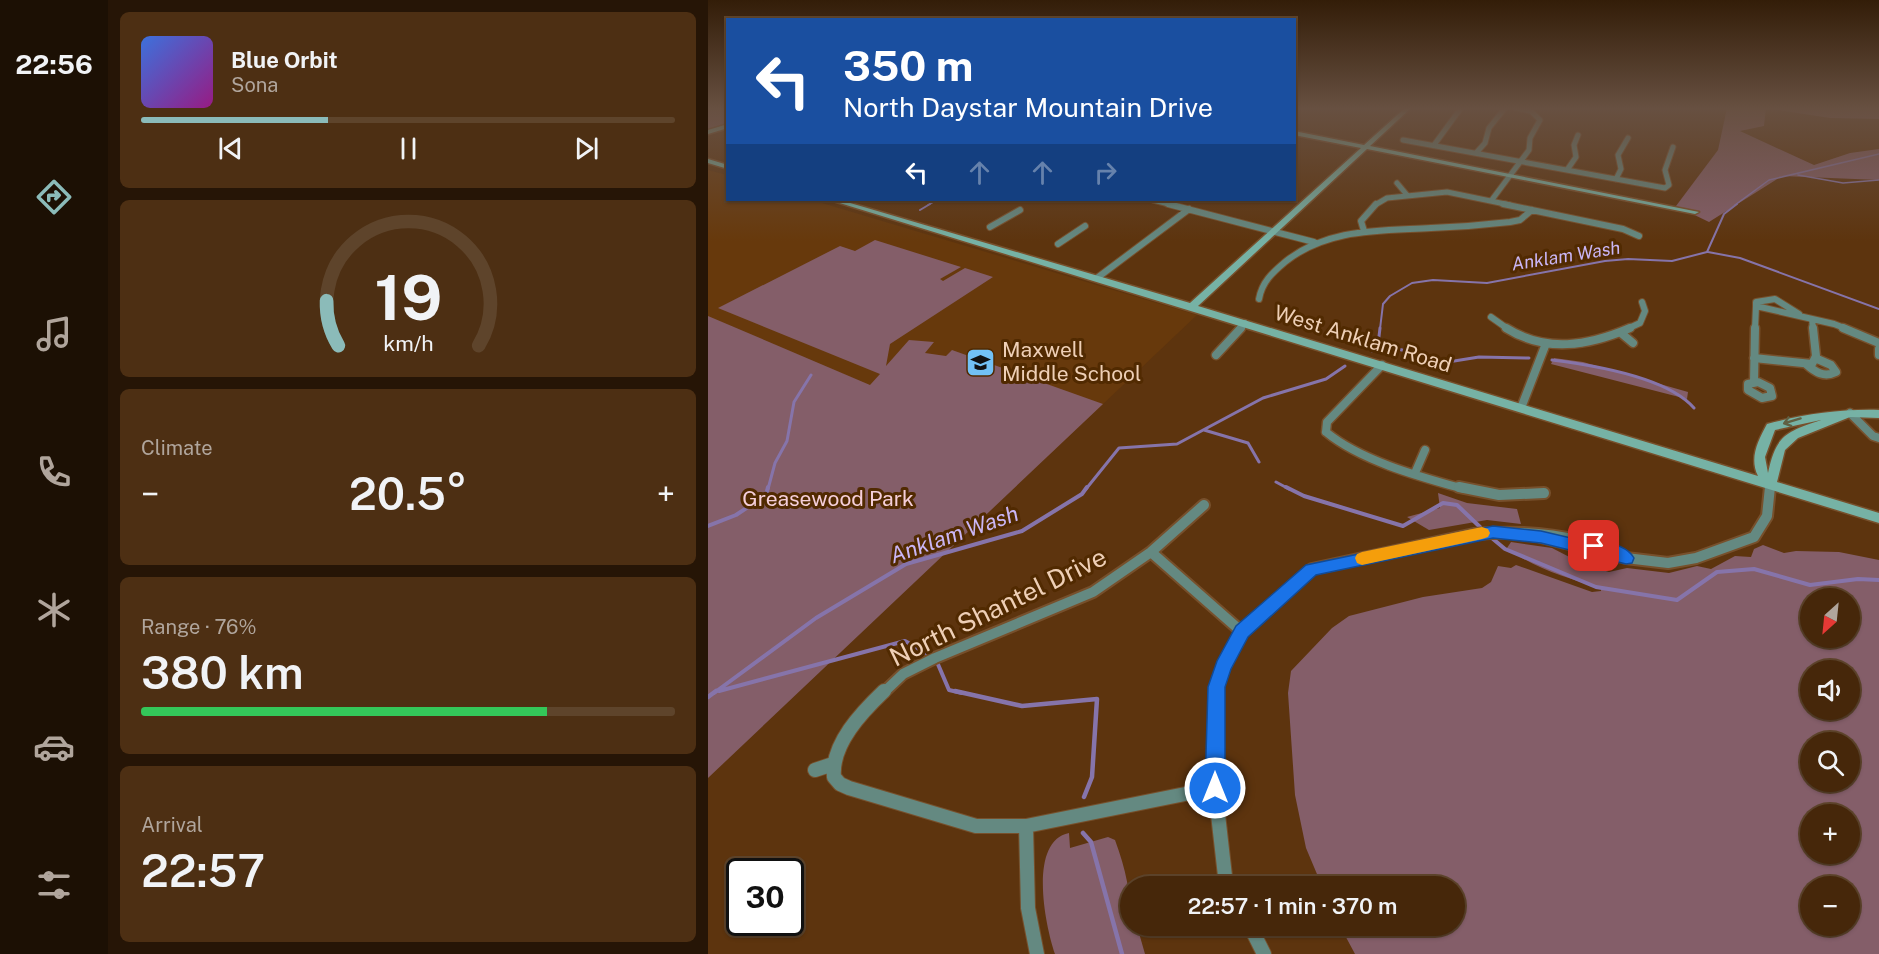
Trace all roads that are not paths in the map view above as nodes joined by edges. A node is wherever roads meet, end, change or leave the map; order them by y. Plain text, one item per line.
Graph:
1 (1358, 153) edge
2 (1392, 153) edge
3 (1476, 153) edge
4 (1528, 153) edge
5 (1575, 153) edge
6 (1619, 153) edge
7 (1671, 153) edge
8 (1520, 161) junction
9 (708, 162) edge
10 (726, 166) edge
11 (1567, 170) junction
12 (1510, 176) junction
13 (1616, 180) junction
14 (1397, 183) dead end
15 (1407, 195) junction
16 (837, 201) edge
17 (1157, 201) edge
18 (1491, 201) junction
19 (1189, 209) junction
20 (1020, 210) dead end
21 (1532, 210) junction
22 (1695, 212) dead end
23 (1085, 226) dead end
24 (990, 227) dead end
25 (1274, 231) junction
26 (1364, 231) junction
27 (1638, 236) dead end
28 (1314, 242) junction
29 (1058, 244) dead end
30 (1097, 278) junction
31 (1258, 299) dead end
32 (1642, 302) dead end
33 (1191, 307) junction
34 (1491, 317) dead end
35 (1812, 319) junction
36 (1245, 323) junction
37 (1621, 333) junction
38 (1879, 343) edge
39 (1634, 344) dead end
40 (1545, 346) junction
41 (1879, 349) edge
42 (1216, 355) dead end
43 (1879, 356) edge
44 (1754, 358) junction
45 (1815, 358) junction
46 (1806, 364) junction
47 (1382, 365) junction
48 (1754, 382) dead end
49 (1521, 408) junction
50 (1850, 413) junction
51 (1879, 414) edge
52 (1879, 438) edge
53 (1425, 450) dead end
54 (1415, 473) junction
55 (1770, 485) junction
56 (1544, 494) dead end
57 (1204, 505) dead end
58 (1879, 518) edge
59 (1151, 552) junction
60 (1242, 632) junction
61 (833, 766) junction
62 (815, 770) dead end
63 (1215, 788) junction
64 (1026, 826) junction
65 (1225, 876) edge
66 (1255, 936) edge
67 (1036, 954) edge
68 (1264, 954) edge

1 - 25 street
2 - 12 street
3 - 8 street
4 - 8 street
5 - 11 street
6 - 13 street
7 - 13 street
8 - 11 street
8 - 12 street
9 - 10 street
11 - 13 street
12 - 18 street
12 - 22 street
14 - 15 street
15 - 18 street
15 - 26 street
16 - 30 street, West Anklam Road
17 - 19 street
18 - 21 street
19 - 25 street
19 - 30 street
20 - 24 street
21 - 26 street
21 - 27 street
23 - 29 street
25 - 28 street
25 - 33 street
26 - 28 street
28 - 31 street
30 - 33 street, West Anklam Road
32 - 37 street
33 - 36 street, West Anklam Road
34 - 40 street
35 - 38 street
35 - 44 street
35 - 45 street
36 - 42 street
36 - 47 street, West Anklam Road
37 - 39 street
37 - 40 street
40 - 49 street
41 - 43 street
44 - 46 street
44 - 48 street
45 - 46 street
45 - 46 street
47 - 49 street, West Anklam Road
47 - 54 street
49 - 55 street, West Anklam Road
50 - 51 street
50 - 52 street
50 - 55 street
50 -> 55 street
53 - 54 street
54 - 56 street
55 - 58 street, West Anklam Road
55 - 60 street
57 - 59 street, North Shantel Drive
59 - 60 street
59 - 61 street, North Shantel Drive
60 - 63 street
61 - 62 street
61 - 64 street
63 - 64 street
63 - 65 street
64 - 67 street
66 - 68 street

